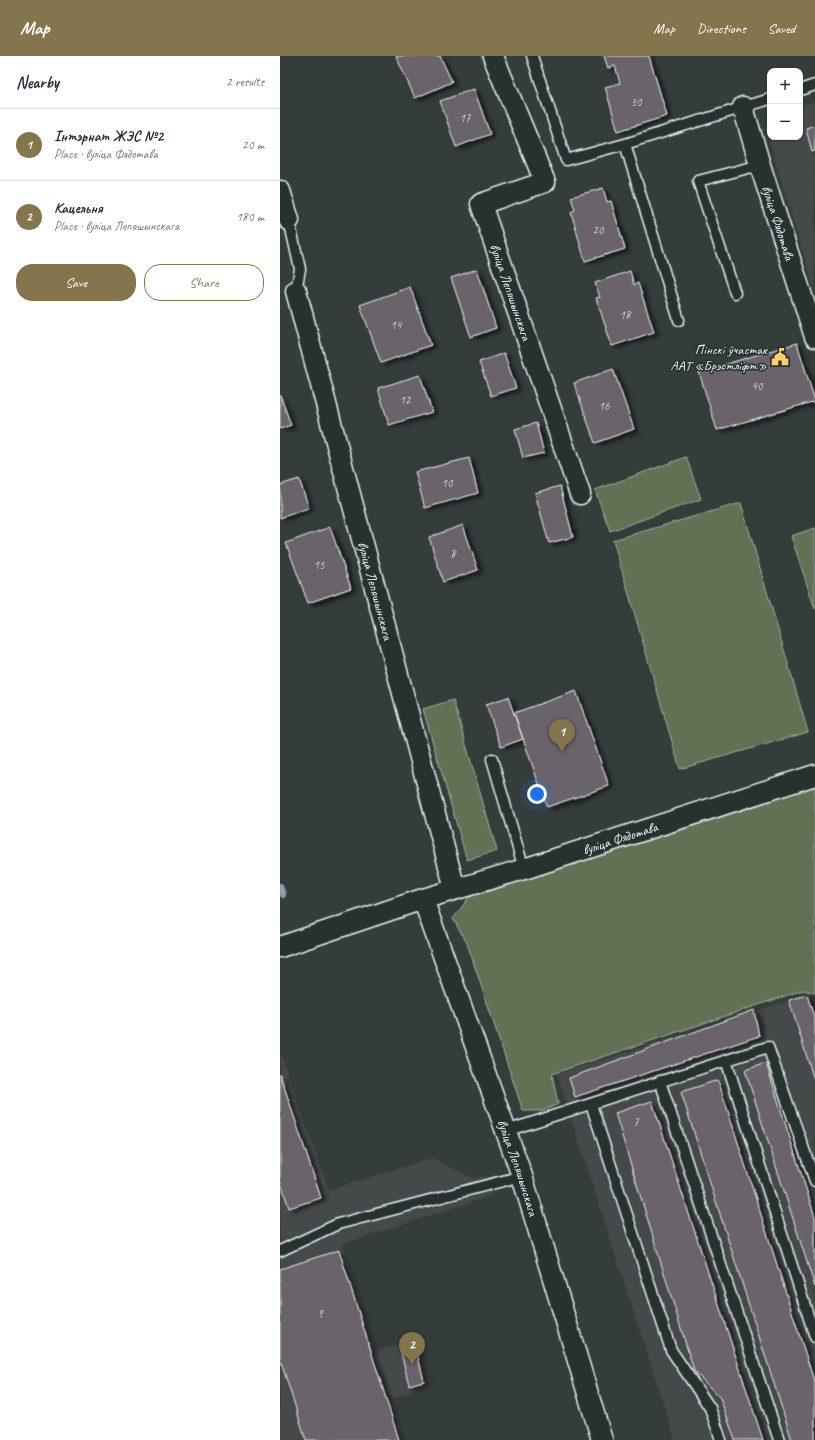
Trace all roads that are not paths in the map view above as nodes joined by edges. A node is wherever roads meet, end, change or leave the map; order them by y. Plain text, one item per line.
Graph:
1 (493, 56) edge
2 (532, 56) edge
3 (815, 85) edge
4 (803, 89) edge
5 (767, 100) edge
6 (743, 107) junction
7 (625, 144) junction
8 (760, 165) junction
9 (280, 192) edge
10 (290, 220) joint
11 (296, 291) joint
12 (735, 293) dead end
13 (679, 320) dead end
14 (815, 337) edge
15 (580, 494) dead end
16 (492, 759) dead end
17 (815, 775) edge
18 (524, 869) junction
19 (455, 889) junction
20 (423, 899) junction
21 (280, 947) edge
22 (726, 1060) junction
23 (660, 1081) junction
24 (591, 1104) junction
25 (506, 1132) junction
26 (522, 1176) junction
27 (815, 1181) edge
28 (280, 1251) edge
29 (815, 1336) edge
30 (602, 1440) edge
31 (721, 1440) edge
32 (779, 1440) edge

1 - 15 street, вуліца Лепяшынскага
2 - 7 lane
3 - 4 lane
5 - 6 lane
6 - 7 lane
6 - 8 street, вуліца Фядотава
7 - 13 lane
8 - 12 lane
8 - 14 street, вуліца Фядотава
9 - 10 street
10 - 11 lane
11 - 19 street, вуліца Лепяшынскага
16 - 18 lane
17 - 18 street, вуліца Фядотава
18 - 19 street, вуліца Фядотава
19 - 20 street, вуліца Фядотава
20 - 21 street, вуліца Фядотава
20 - 25 street, вуліца Лепяшынскага
22 - 23 lane
22 - 27 lane
22 - 29 lane
23 - 24 lane
23 - 32 lane
24 - 25 lane
24 - 31 lane
25 - 26 street, вуліца Лепяшынскага
26 - 28 lane
26 - 30 street, вуліца Лепяшынскага

